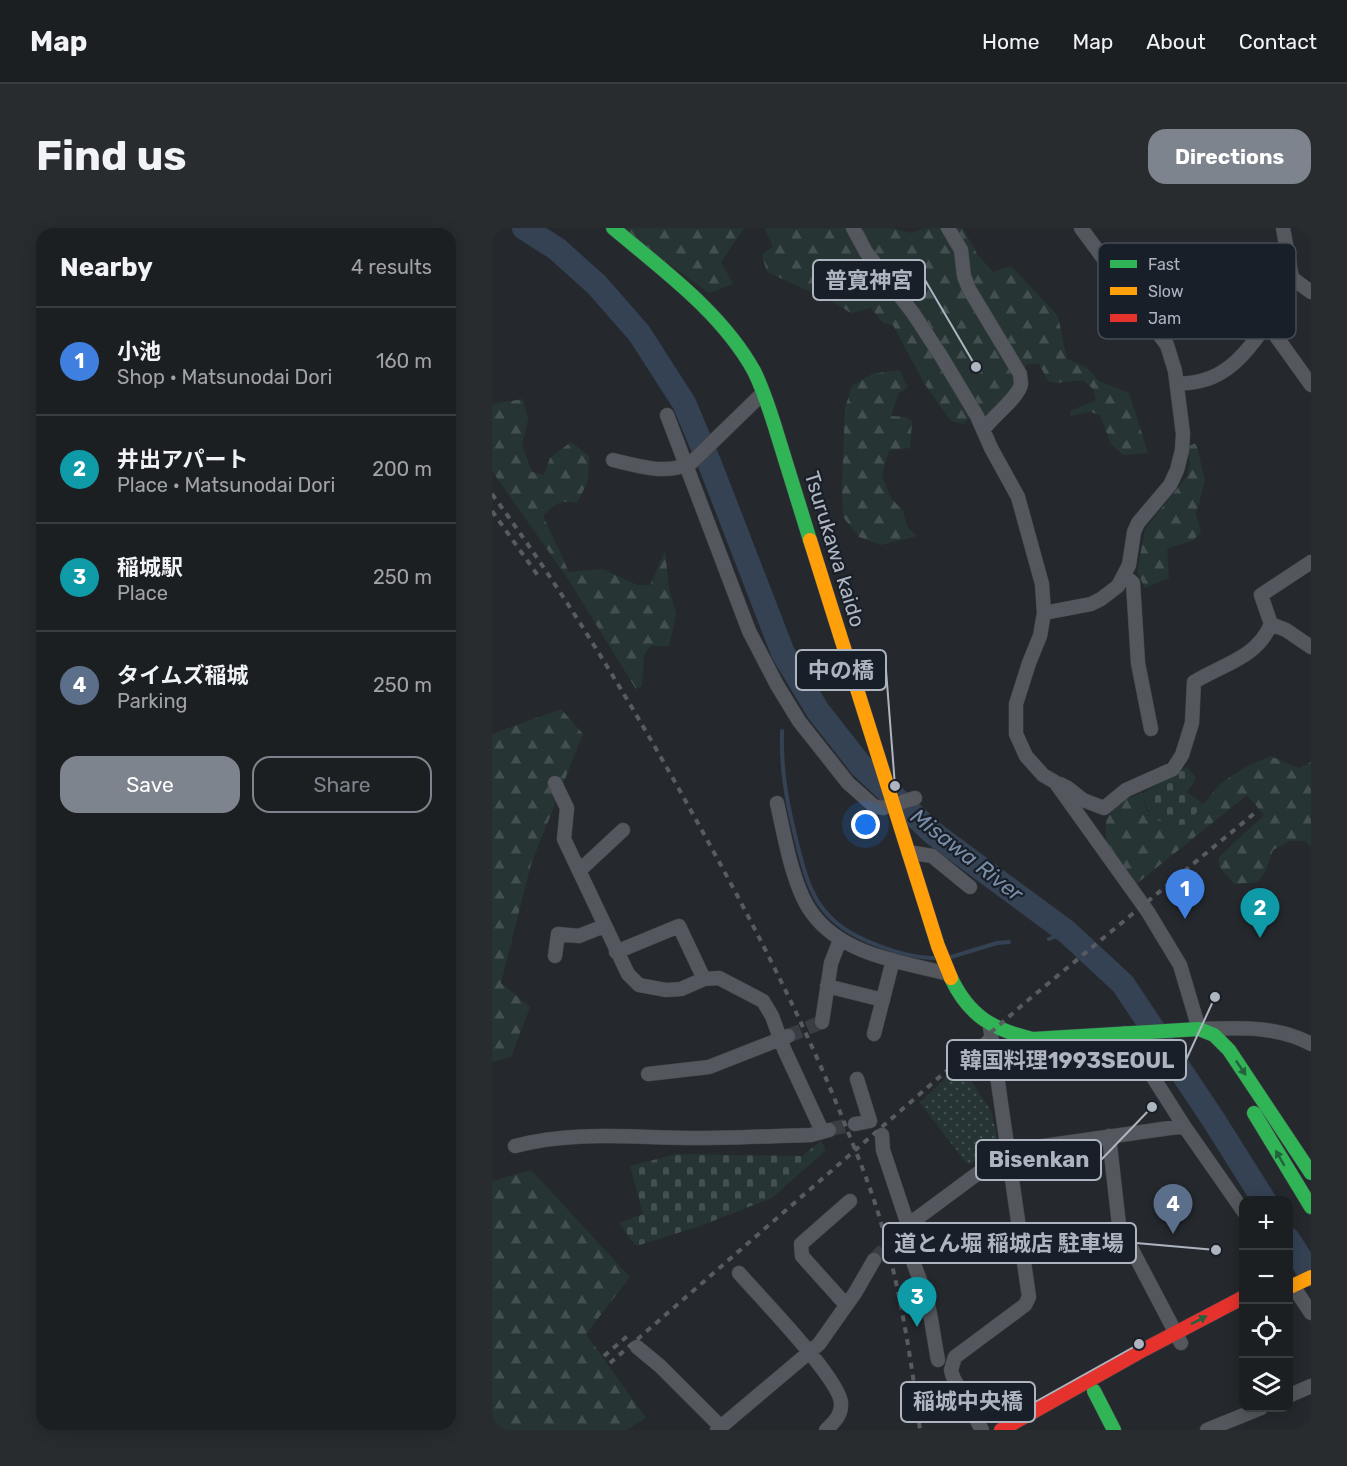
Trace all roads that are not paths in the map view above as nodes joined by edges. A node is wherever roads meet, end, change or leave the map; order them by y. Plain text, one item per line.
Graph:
1 (613, 228) edge
2 (853, 228) edge
3 (948, 228) edge
4 (1081, 228) edge
5 (1283, 228) edge
6 (1286, 243) edge
7 (1098, 251) edge
8 (1296, 281) edge
9 (1311, 292) edge
10 (1163, 339) edge
11 (1254, 339) edge
12 (1278, 339) edge
13 (1177, 384) junction
14 (1311, 385) edge
15 (763, 393) junction
16 (667, 415) dead end
17 (984, 429) junction
18 (613, 460) dead end
19 (688, 464) junction
20 (1311, 562) edge
21 (1125, 576) junction
22 (1044, 614) junction
23 (1271, 624) junction
24 (1311, 647) edge
25 (1151, 729) dead end
26 (555, 783) dead end
27 (1055, 783) junction
28 (913, 798) dead end
29 (777, 803) dead end
30 (888, 806) junction
31 (624, 830) dead end
32 (909, 852) junction
33 (579, 871) junction
34 (970, 887) dead end
35 (604, 926) junction
36 (840, 940) junction
37 (616, 952) junction
38 (555, 956) dead end
39 (893, 960) junction
40 (947, 970) junction
41 (704, 979) junction
42 (827, 986) junction
43 (883, 1000) junction
44 (822, 1022) dead end
45 (990, 1027) junction
46 (1199, 1029) junction
47 (1129, 1033) junction
48 (874, 1034) dead end
49 (785, 1037) junction
50 (1311, 1044) edge
51 (648, 1074) dead end
52 (857, 1079) dead end
53 (855, 1124) dead end
54 (1184, 1126) junction
55 (882, 1135) dead end
56 (1109, 1137) junction
57 (515, 1146) dead end
58 (1008, 1151) junction
59 (1311, 1173) edge
60 (850, 1201) dead end
61 (1239, 1205) edge
62 (1311, 1207) edge
63 (908, 1225) junction
64 (891, 1242) tunnel mouth
65 (874, 1260) tunnel mouth
66 (1311, 1263) edge
67 (739, 1273) dead end
68 (1296, 1279) edge
69 (1239, 1300) edge
70 (846, 1305) junction
71 (1239, 1313) edge
72 (1311, 1313) edge
73 (1179, 1338) junction
74 (637, 1347) dead end
75 (810, 1353) junction
76 (938, 1360) dead end
77 (1311, 1386) edge
78 (1094, 1391) junction
79 (1293, 1394) edge
80 (1249, 1412) edge
81 (719, 1428) edge
82 (825, 1430) edge
83 (982, 1430) edge
84 (1001, 1430) edge
85 (1026, 1430) edge
86 (1114, 1430) edge
87 (1207, 1430) edge

1 - 15 main road, Tsurukawa kaido
2 - 17 street
3 - 17 street
4 - 7 street
5 - 6 street
8 - 9 street
10 - 13 street
11 - 13 street
12 - 14 street
13 - 21 street
15 - 19 street
15 - 30 main road, Tsurukawa kaido
16 - 19 street
17 - 22 street
18 - 19 street
19 - 30 street
20 - 23 street
21 - 22 street
21 - 25 street
22 - 27 street
23 - 24 street
23 - 27 street
26 - 33 street
27 - 46 street
28 - 30 street
29 - 36 street
30 - 32 main road, Tsurukawa kaido
31 - 33 street
32 - 34 street
32 - 40 main road, Tsurukawa kaido
33 - 35 street
35 - 37 street
35 - 38 street
36 - 39 street
36 - 42 street
37 - 41 street
37 - 41 street
39 - 40 street
39 - 43 street
40 - 45 main road, Tsurukawa kaido
41 - 49 street
42 - 43 street
42 - 44 street
43 - 48 street
45 - 47 main road, Tsurukawa kaido
45 - 58 street
46 - 47 main road, Tsurukawa kaido
46 - 50 street
46 -> 59 main road
62 -> 46 main road
47 - 54 street
49 - 51 street
49 - 57 street
52 - 53 street
54 - 56 street
54 - 61 street
55 - 63 street
56 - 58 street
56 - 73 street
58 - 63 street
58 - 83 street
60 - 70 street
63 - 64 street
63 - 76 street
65 - 70 street
66 - 68 main road
67 - 75 street
68 - 72 street
73 -> 69 main road
70 - 75 street
71 - 73 main road
73 - 78 main road
73 - 84 main road
74 - 81 street
75 - 81 street
75 - 82 street
77 - 79 street
78 - 85 main road
78 - 86 main road
80 - 87 street

